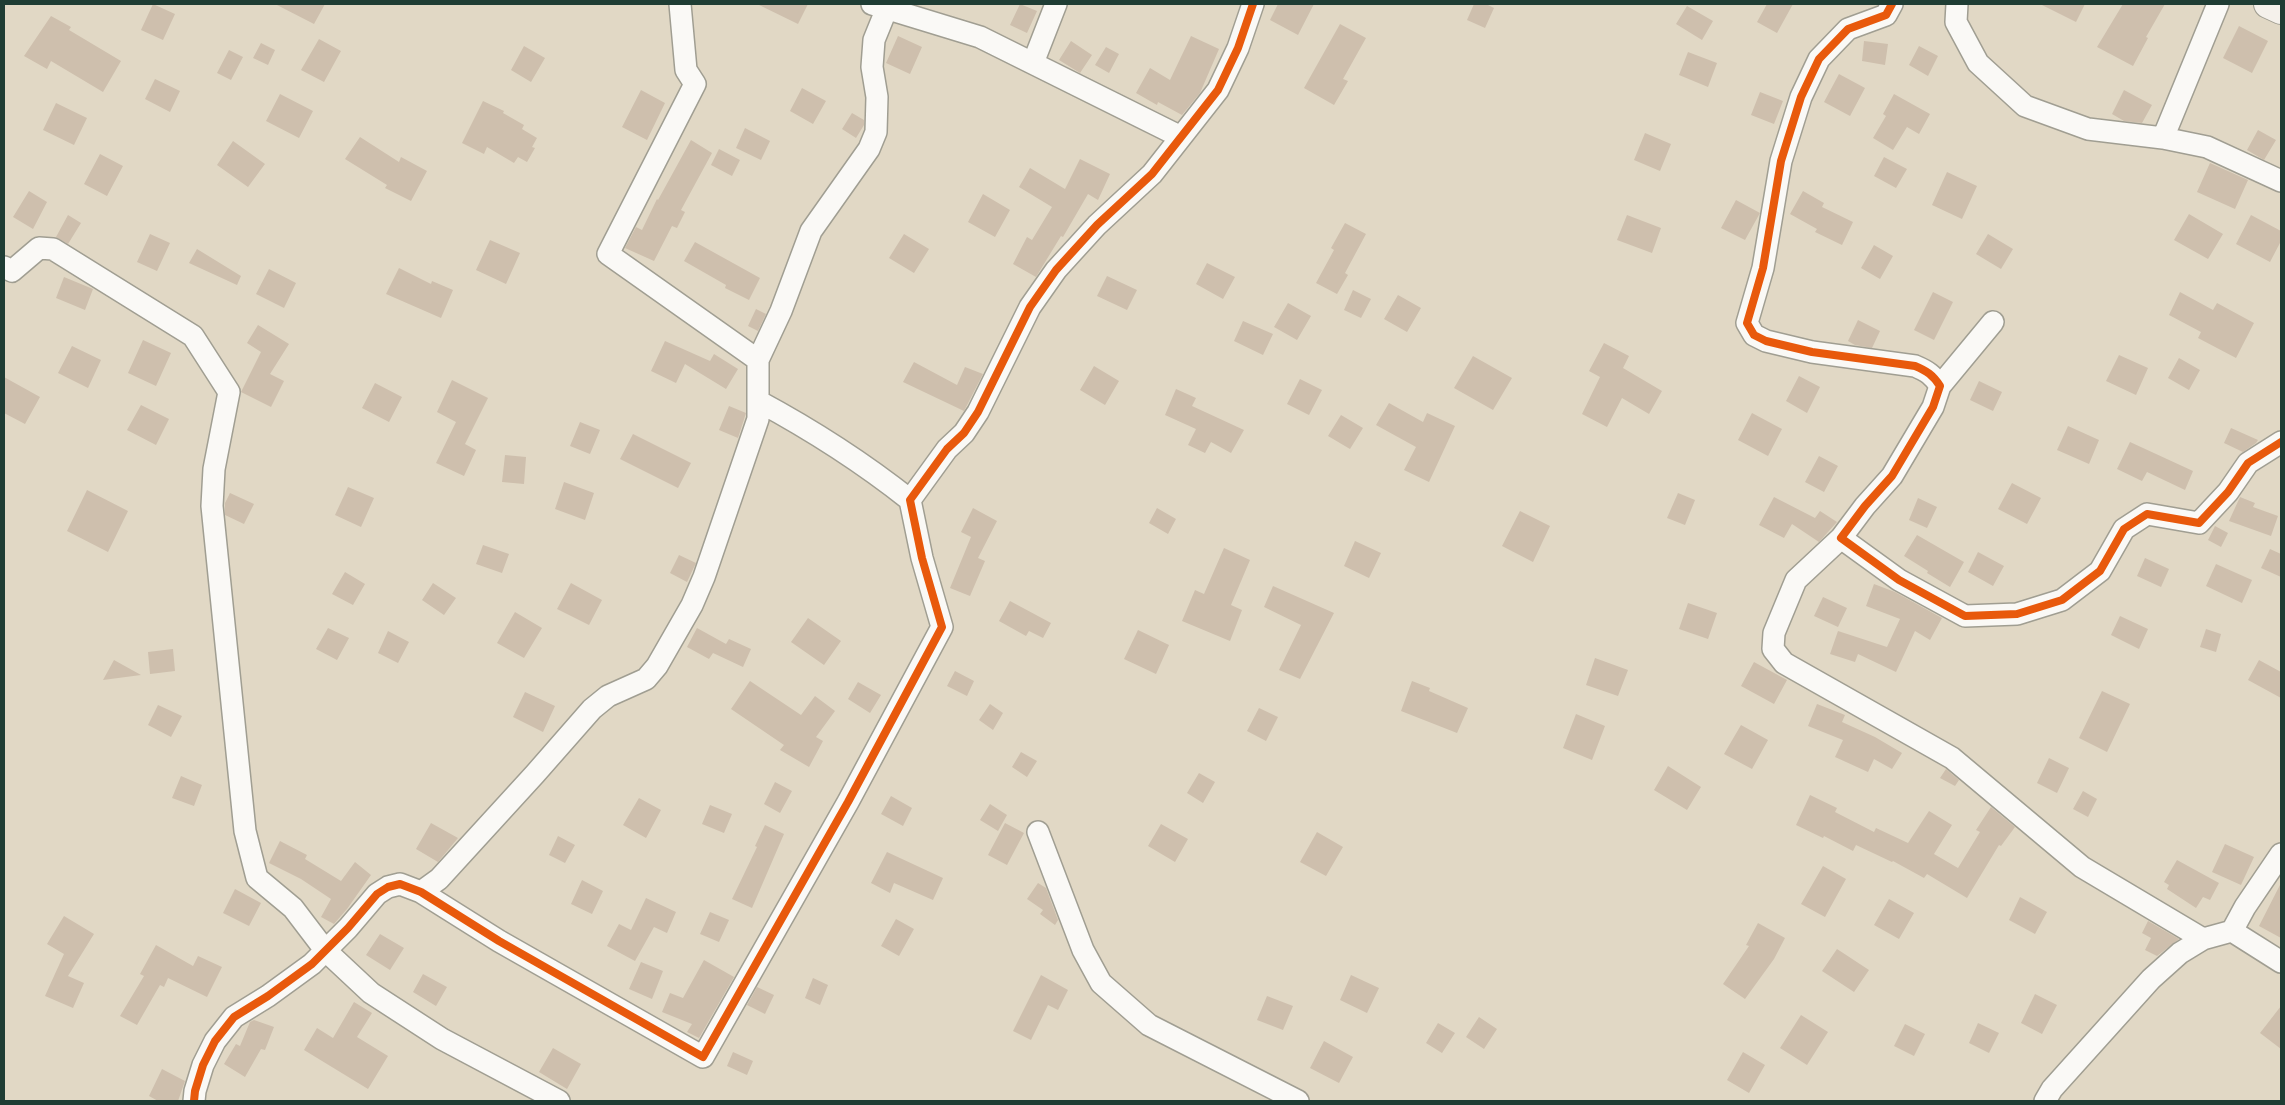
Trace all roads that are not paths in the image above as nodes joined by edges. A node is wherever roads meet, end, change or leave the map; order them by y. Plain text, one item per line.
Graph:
1 (680, 4) edge
2 (1056, 4) edge
3 (1253, 4) edge
4 (1892, 4) edge
5 (1957, 4) edge
6 (2218, 4) edge
7 (2268, 4) edge
8 (879, 6) edge
9 (2281, 10) edge
10 (1033, 64) junction
11 (1181, 137) junction
12 (2163, 138) junction
13 (2281, 181) edge
14 (4, 268) edge
15 (1993, 322) dead end
16 (758, 360) junction
17 (1940, 386) junction
18 (758, 401) junction
19 (2281, 442) edge
20 (910, 500) junction
21 (1841, 538) junction
22 (1038, 832) dead end
23 (2281, 854) edge
24 (421, 892) junction
25 (2232, 931) junction
26 (2203, 939) junction
27 (325, 950) junction
28 (2281, 962) edge
29 (194, 1101) edge
30 (559, 1101) edge
31 (1298, 1101) edge
32 (2046, 1101) edge

1 - 16 street
2 - 10 street
3 - 11 street
4 - 17 street
5 - 12 street
6 - 12 street
7 - 9 main road
8 - 10 street
8 - 16 street
10 - 11 street
11 - 20 street
12 - 13 street
14 - 27 street
15 - 17 street
16 - 18 street
17 - 21 street
18 - 20 street
18 - 24 street
19 - 21 street
20 - 24 street
21 - 26 street
22 - 31 street
23 - 25 street
24 - 27 street
25 - 26 street
25 - 28 street
26 - 32 street
27 - 29 street
27 - 30 street

